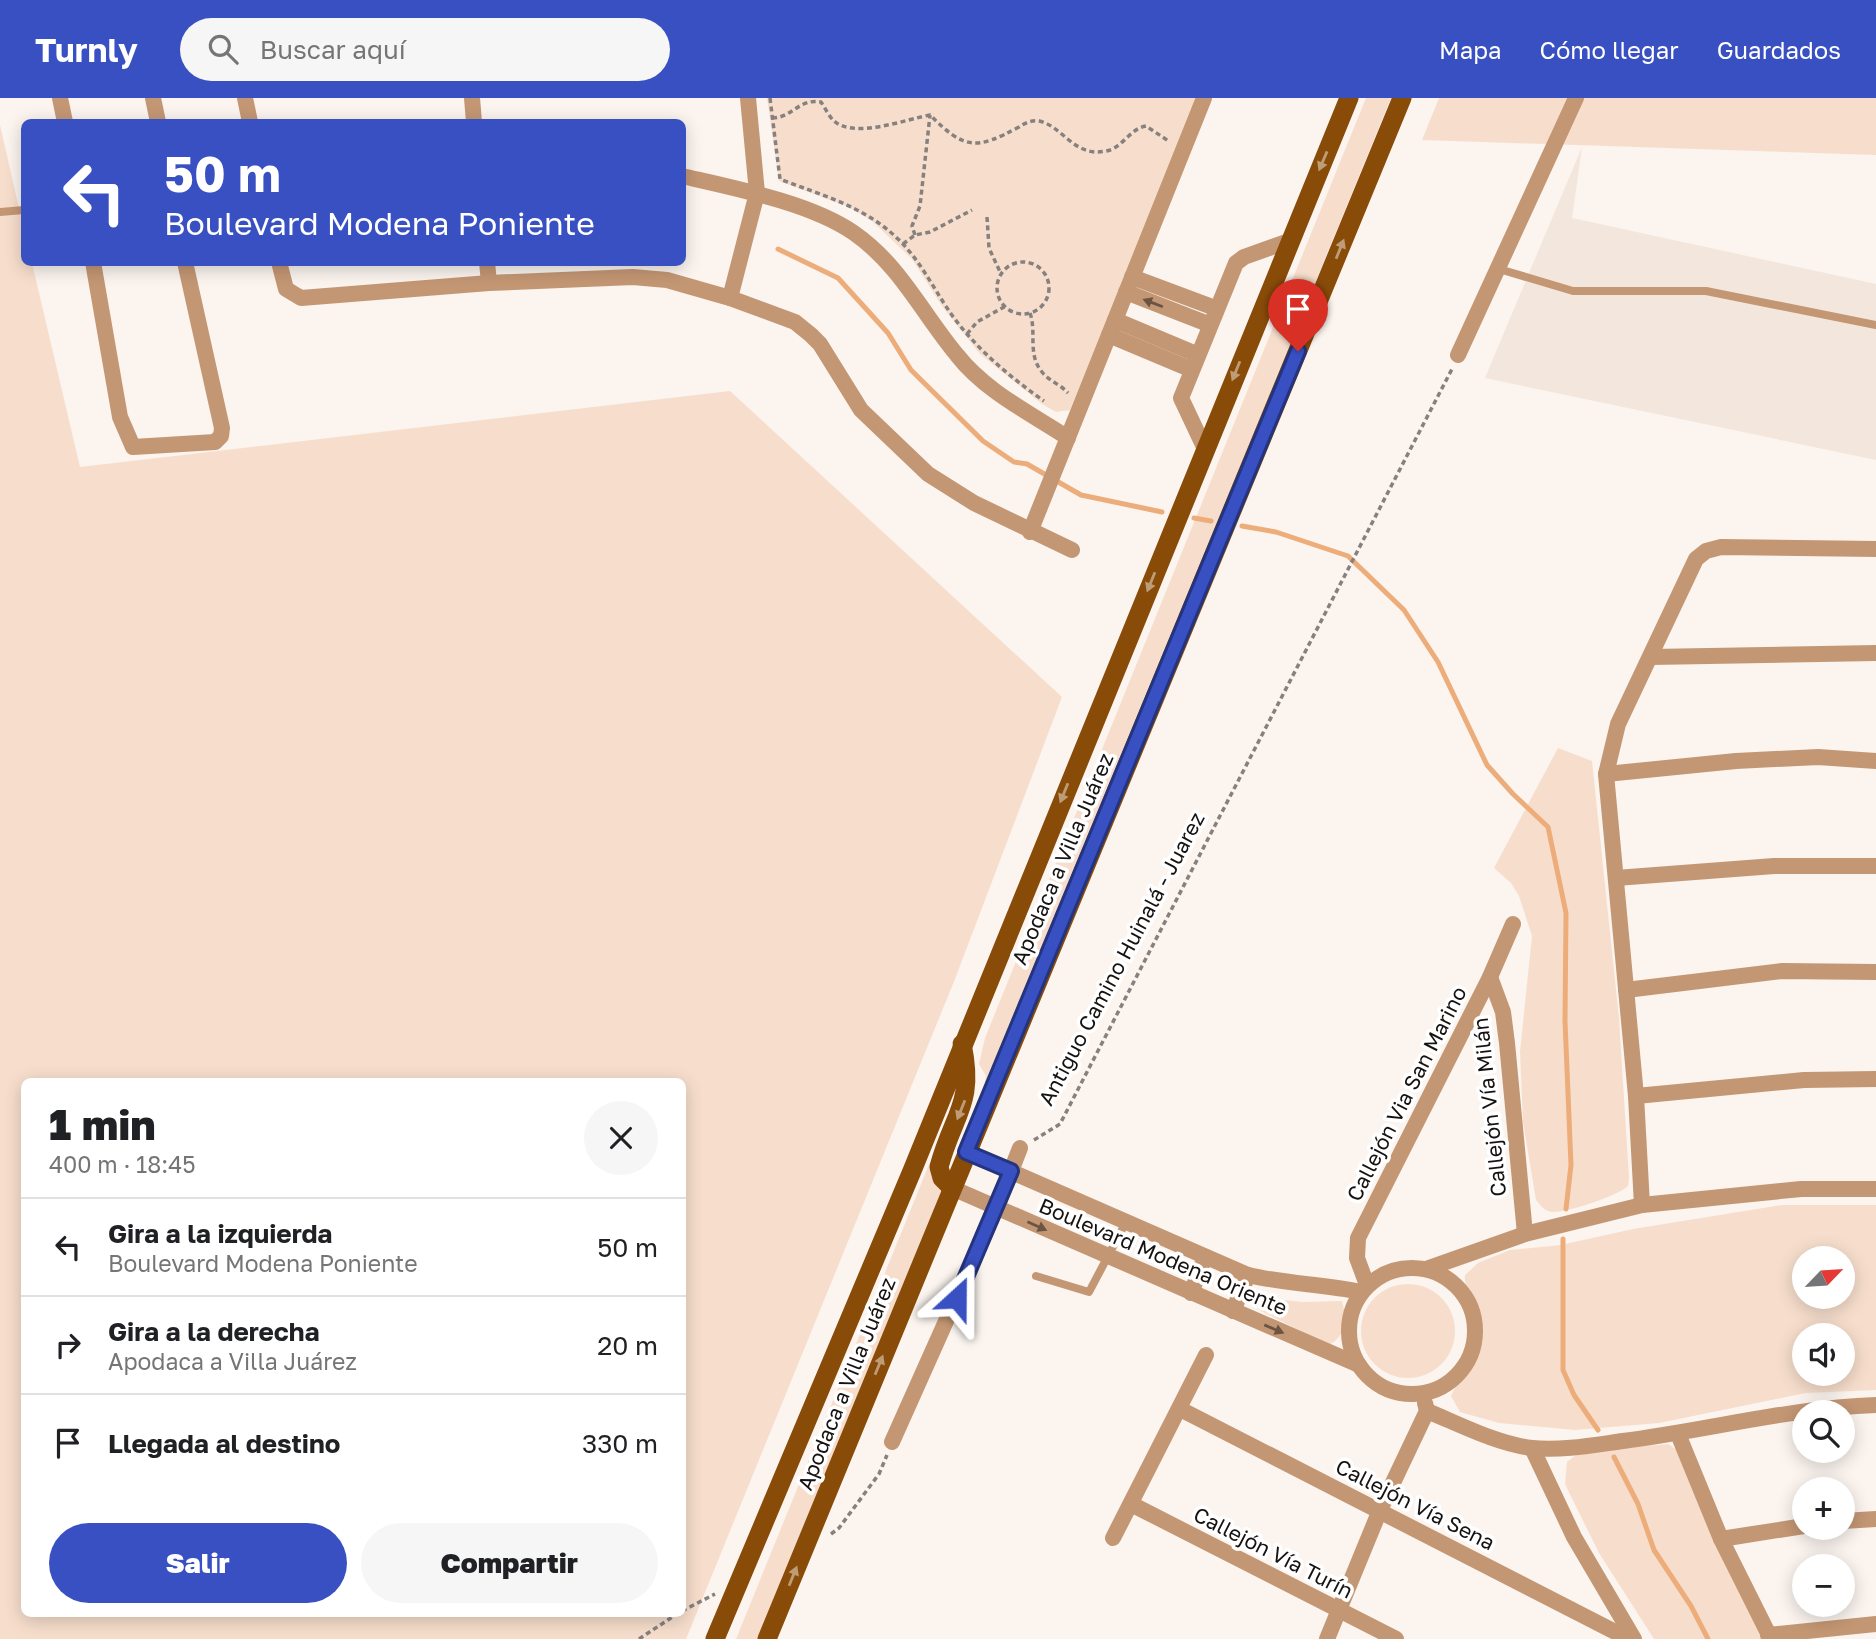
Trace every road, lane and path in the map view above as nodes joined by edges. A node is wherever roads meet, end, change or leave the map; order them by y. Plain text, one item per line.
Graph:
1 (60, 98) edge
2 (153, 98) edge
3 (244, 98) edge
4 (472, 98) edge
5 (748, 98) edge
6 (770, 98) edge
7 (1204, 98) edge
8 (1349, 98) edge
9 (1402, 98) edge
10 (1576, 98) edge
11 (930, 115) junction
12 (772, 118) junction
13 (64, 119) edge
14 (157, 119) edge
15 (249, 119) edge
16 (474, 119) edge
17 (1174, 146) dead end
18 (686, 177) edge
19 (757, 193) junction
20 (21, 210) edge
21 (972, 210) dead end
22 (0, 212) edge
23 (987, 217) dead end
24 (915, 236) junction
25 (1289, 241) junction
26 (903, 244) junction
27 (94, 266) edge
28 (186, 266) edge
29 (280, 266) edge
30 (487, 266) edge
31 (1499, 269) junction
32 (1001, 274) junction
33 (489, 283) junction
34 (1129, 285) junction
35 (730, 298) junction
36 (1004, 306) junction
37 (1215, 308) junction
38 (1030, 313) junction
39 (1209, 324) junction
40 (1876, 325) edge
41 (1112, 327) junction
42 (967, 334) junction
43 (1458, 355) joint
44 (1193, 361) junction
45 (1077, 386) dead end
46 (1051, 406) dead end
47 (1068, 438) junction
48 (1205, 449) junction
49 (1030, 532) junction
50 (1876, 549) edge
51 (1072, 550) dead end
52 (1876, 653) edge
53 (1651, 657) junction
54 (1876, 761) edge
55 (1606, 774) junction
56 (1876, 866) edge
57 (1616, 878) junction
58 (1513, 924) dead end
59 (1876, 972) edge
60 (1490, 977) junction
61 (1626, 990) junction
62 (962, 1043) junction
63 (1876, 1079) edge
64 (1636, 1096) junction
65 (1020, 1148) joint
66 (966, 1152) junction
67 (1011, 1171) junction
68 (952, 1188) junction
69 (1876, 1189) edge
70 (1642, 1205) junction
71 (997, 1207) junction
72 (1126, 1222) junction
73 (1525, 1234) junction
74 (1109, 1257) junction
75 (1205, 1257) junction
76 (1426, 1269) junction
77 (1248, 1275) junction
78 (1036, 1276) dead end
79 (1364, 1289) junction
80 (1191, 1293) junction
81 (1233, 1311) junction
82 (1206, 1354) dead end
83 (1359, 1365) junction
84 (1424, 1394) junction
85 (1876, 1405) edge
86 (1181, 1409) junction
87 (1427, 1411) junction
88 (1678, 1434) junction
89 (892, 1443) joint
90 (1532, 1448) junction
91 (1131, 1504) junction
92 (1380, 1510) junction
93 (1876, 1519) edge
94 (1855, 1520) edge
95 (1792, 1527) edge
96 (830, 1535) dead end
97 (1113, 1538) dead end
98 (1721, 1539) junction
99 (739, 1582) junction
100 (686, 1609) edge
101 (1339, 1609) junction
102 (672, 1617) edge
103 (1876, 1624) edge
104 (1770, 1637) edge
105 (639, 1639) edge
106 (715, 1639) edge
107 (767, 1639) edge
108 (1327, 1639) edge
109 (1396, 1639) edge
110 (1632, 1639) edge

1 - 13 street
2 - 14 street
3 - 15 street
4 - 16 street
5 - 19 street
6 - 12 path
7 - 34 street
8 -> 25 main road, Apodaca a Villa Juárez
66 -> 9 main road, Apodaca a Villa Juárez
10 - 31 street
11 - 12 path
11 - 17 path
11 - 24 path
12 - 26 path
18 - 19 street
19 - 35 street
19 - 47 street
20 - 22 lane
21 - 24 path
23 - 32 path
24 - 26 path
25 - 37 street
25 -> 48 main road, Apodaca a Villa Juárez
26 - 42 path
27 - 28 street
29 - 33 street
30 - 33 street
31 - 40 lane
31 - 43 street
32 - 36 path
32 - 38 path
33 - 35 street
34 - 37 street
39 -> 34 street
34 - 41 street
35 - 49 street
36 - 38 path
36 - 42 path
37 - 39 street
38 - 45 path
39 - 44 street
41 - 44 street
41 - 47 street
42 - 46 path
43 - 65 path, Antiguo Camino Huinalá - Juarez
44 - 48 street
47 - 49 street
48 -> 62 main road, Apodaca a Villa Juárez
49 - 51 street
50 - 53 street
52 - 53 street
53 - 55 street
54 - 55 street
55 - 57 street
56 - 57 street
57 - 61 street
58 - 60 street, Callejón Via San Marino
59 - 61 street
60 - 73 street, Callejón Vía Milán
60 - 79 street, Callejón Via San Marino
61 - 64 street
62 -> 68 main road
62 - 99 main road, Apodaca a Villa Juárez
63 - 64 street
64 - 70 street
65 - 67 street
66 - 67 street
66 - 68 main road, Apodaca a Villa Juárez
67 - 71 street
67 - 72 street
68 - 71 street, Boulevard Modena Oriente
107 -> 68 main road, Apodaca a Villa Juárez
69 - 70 street
70 - 73 street
71 -> 74 street, Boulevard Modena Oriente
71 - 89 street
72 - 74 lane
72 - 75 street
73 - 76 street
74 - 78 lane
74 - 80 street, Boulevard Modena Oriente
75 - 77 street
75 - 80 street
76 - 79 street
76 - 84 street
77 - 79 street
77 - 81 street
79 - 83 street
80 - 81 street, Boulevard Modena Oriente
81 -> 83 street, Boulevard Modena Oriente
82 - 86 street
83 - 84 street
84 - 87 street
85 - 88 street
86 - 91 street
86 - 92 street, Callejón Vía Sena
87 - 90 street
87 - 92 street
88 - 90 street
88 - 98 street
89 - 96 path
90 - 110 street
91 - 97 street
91 - 101 street, Callejón Vía Turín
92 - 101 street
92 - 110 street, Callejón Vía Sena
93 - 94 street
95 - 98 street
98 - 104 street
99 - 100 path
99 - 106 main road, Apodaca a Villa Juárez
101 - 108 street
101 - 109 street, Callejón Vía Turín
102 - 105 path
103 - 104 street

